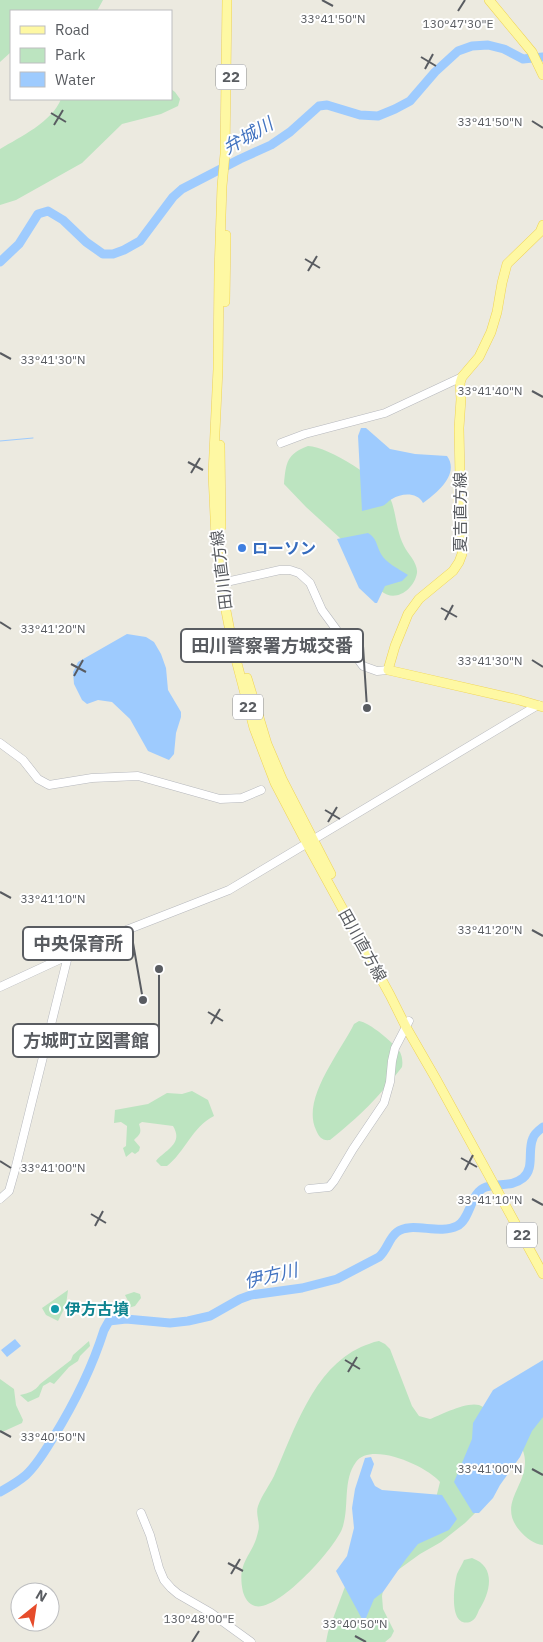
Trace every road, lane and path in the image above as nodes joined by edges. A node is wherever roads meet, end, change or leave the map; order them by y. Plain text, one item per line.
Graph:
1 (227, 0) edge
2 (233, 0) edge
3 (489, 0) edge
4 (541, 71) edge
5 (227, 154) junction
6 (225, 187) junction
7 (543, 225) edge
8 (462, 377) junction
9 (281, 443) dead end
10 (226, 582) junction
11 (388, 670) junction
12 (541, 706) edge
13 (0, 744) edge
14 (261, 790) dead end
15 (310, 842) junction
16 (68, 956) junction
17 (0, 987) edge
18 (407, 1024) junction
19 (309, 1189) dead end
20 (502, 1194) junction
21 (0, 1199) edge
22 (543, 1263) edge
23 (543, 1274) edge
24 (141, 1513) dead end
25 (251, 1642) edge

1 - 5 main road, 田川直方線 / 22
2 - 5 main road, 田川直方線 / 22
3 - 4 main road
5 - 6 main road, 田川直方線 / 22
6 - 10 main road, 田川直方線 / 22
6 - 15 main road, 田川直方線 / 22
7 - 8 main road
8 - 9 street
8 - 11 main road, 夏吉直方線
10 - 11 street
10 - 15 main road, 田川直方線 / 22
11 - 12 main road
12 - 15 street
13 - 14 street
15 - 16 street
15 - 18 main road, 田川直方線 / 22
16 - 17 street
16 - 21 street
18 - 19 street
18 - 20 main road, 田川直方線 / 22
20 - 22 main road, 田川直方線 / 22
20 - 23 main road, 田川直方線 / 22
24 - 25 street

